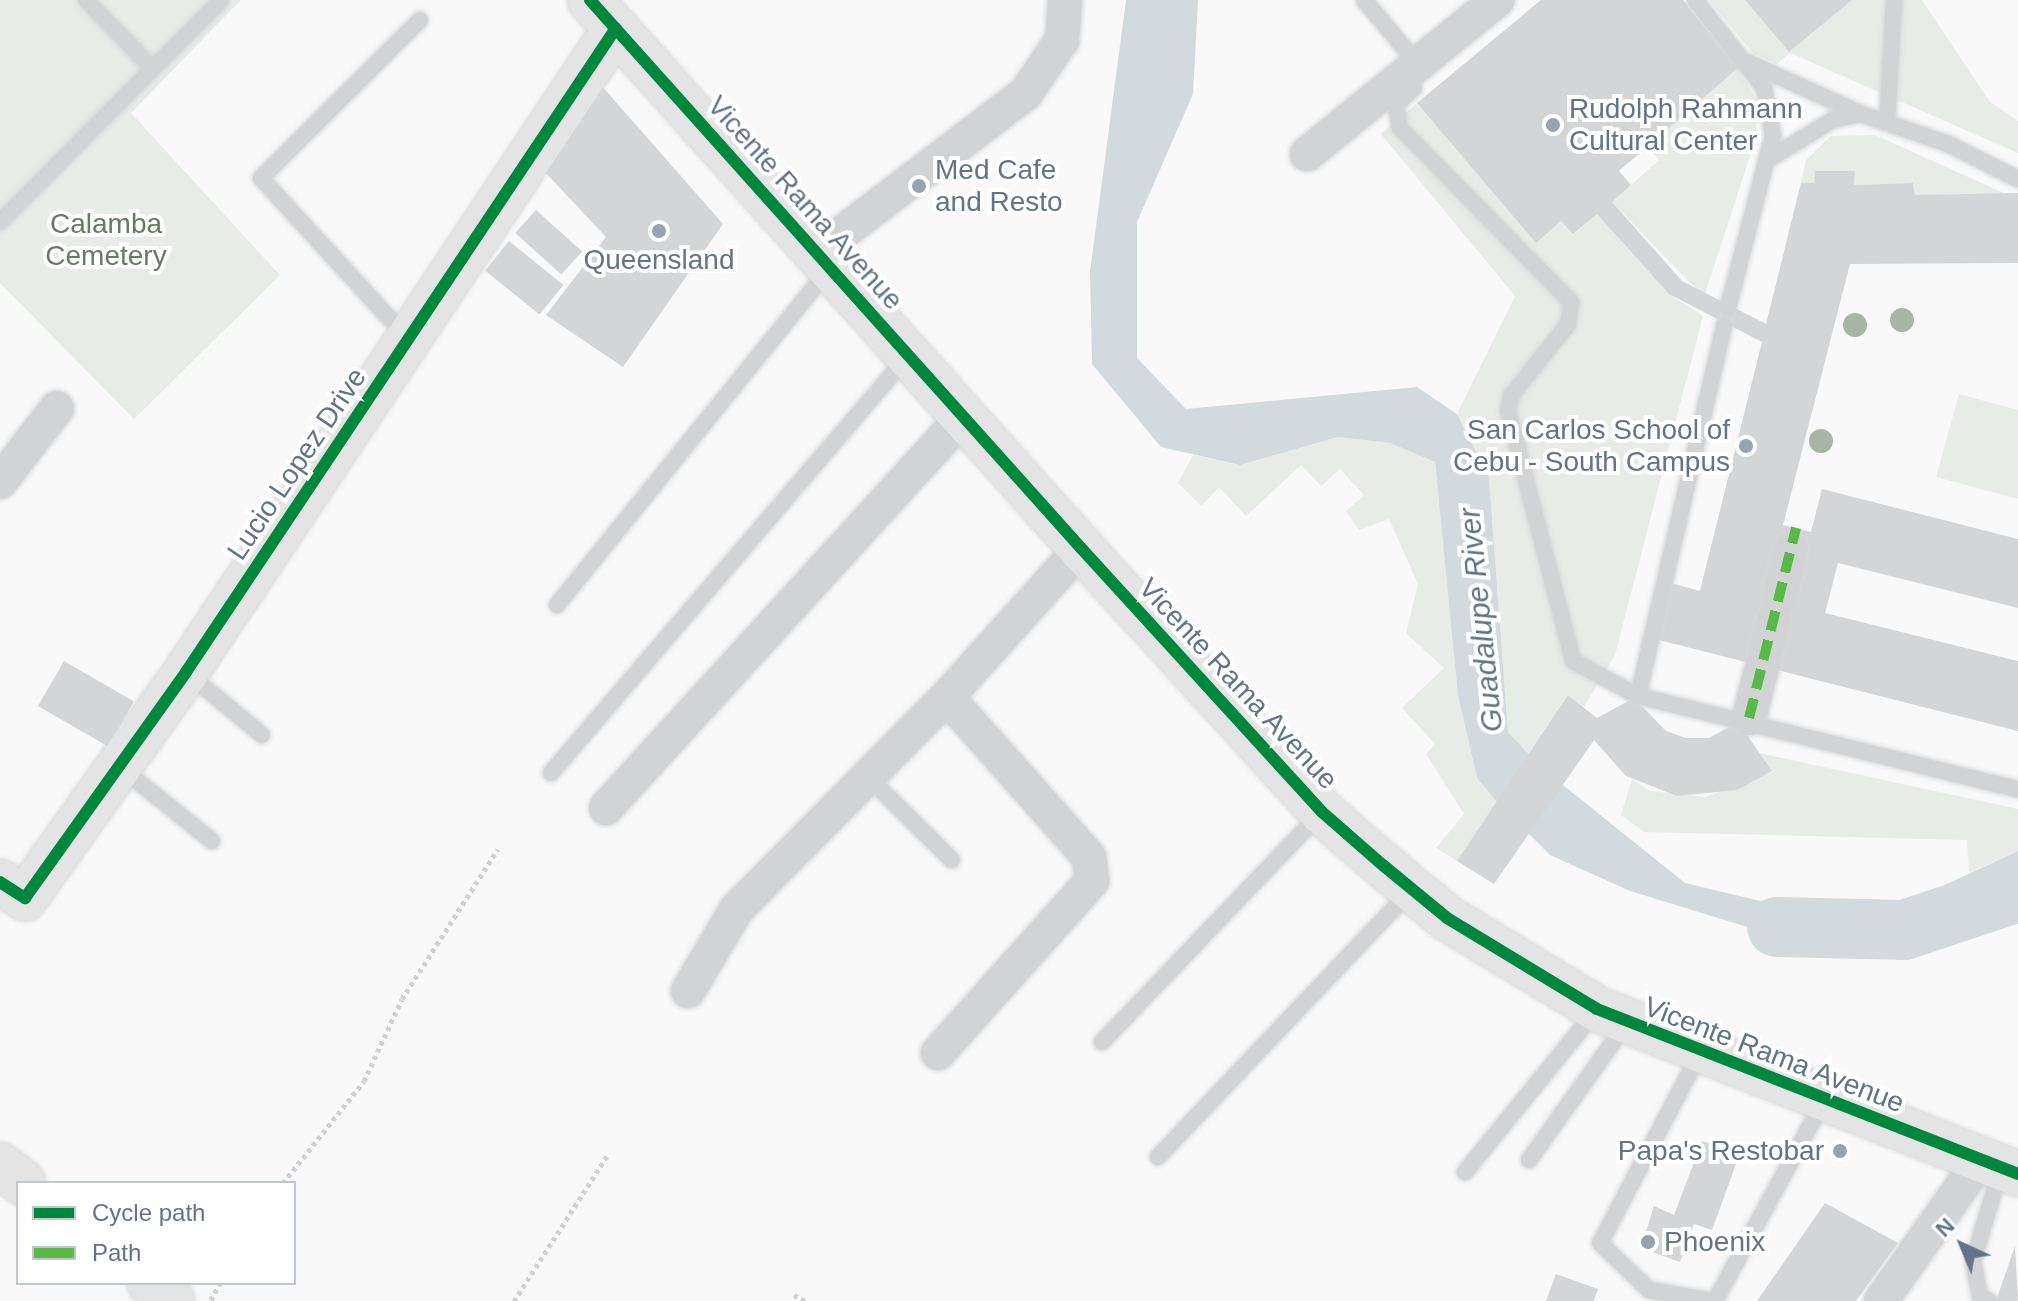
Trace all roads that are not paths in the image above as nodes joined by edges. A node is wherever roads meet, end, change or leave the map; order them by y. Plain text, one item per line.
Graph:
1 (86, 0) edge
2 (221, 0) edge
3 (1065, 0) edge
4 (1364, 0) edge
5 (1695, 0) edge
6 (1894, 0) edge
7 (1492, 3) edge
8 (603, 14) edge
9 (420, 20) dead end
10 (1747, 62) junction
11 (1417, 63) junction
12 (151, 67) junction
13 (1861, 114) junction
14 (1887, 123) junction
15 (1307, 154) dead end
16 (1771, 158) junction
17 (2018, 179) edge
18 (0, 222) edge
19 (823, 260) junction
20 (1728, 308) dead end
21 (390, 319) dead end
22 (1724, 325) dead end
23 (909, 355) junction
24 (57, 408) dead end
25 (963, 417) junction
26 (0, 482) edge
27 (1081, 548) junction
28 (1791, 548) dead end
29 (557, 605) dead end
30 (186, 672) junction
31 (1638, 696) junction
32 (947, 697) junction
33 (1749, 718) junction
34 (262, 735) dead end
35 (118, 766) junction
36 (551, 773) dead end
37 (868, 777) junction
38 (2018, 789) edge
39 (606, 808) dead end
40 (1322, 812) junction
41 (212, 841) dead end
42 (952, 860) dead end
43 (0, 882) edge
44 (1413, 888) junction
45 (688, 991) dead end
46 (1612, 1016) junction
47 (1102, 1042) dead end
48 (1701, 1051) junction
49 (938, 1053) dead end
50 (1824, 1099) junction
51 (1158, 1157) dead end
52 (1529, 1160) dead end
53 (0, 1165) edge
54 (1999, 1168) edge
55 (1465, 1172) dead end
56 (20, 1181) edge
57 (152, 1285) edge
58 (172, 1301) edge
59 (1714, 1301) edge
60 (1881, 1301) edge
61 (1989, 1301) edge

1 - 12 lane
2 - 12 lane
3 - 19 street
4 - 11 lane
5 - 10 lane
6 - 14 lane
7 - 11 street
7 - 31 lane
8 - 19 main road, Vicente Rama Avenue
8 - 30 main road, Lucio Lopez Drive
9 - 21 lane
10 - 13 lane
10 - 16 lane
11 - 15 street
12 - 18 lane
13 - 14 lane
13 - 16 lane
14 - 17 lane
16 - 20 lane
19 - 23 main road, Vicente Rama Avenue
19 - 29 lane
22 - 31 lane
23 - 25 main road, Vicente Rama Avenue
23 - 36 lane
24 - 26 street
25 - 27 main road, Vicente Rama Avenue
25 - 39 street
27 - 32 street
27 - 40 main road, Vicente Rama Avenue
28 - 33 street
30 - 34 lane
30 - 35 main road, Lucio Lopez Drive
31 - 33 lane
32 - 37 street
32 - 49 street
33 - 38 lane
35 - 41 lane
35 - 43 main road, Lucio Lopez Drive
37 - 42 lane
37 - 45 street
40 - 44 main road, Vicente Rama Avenue
40 - 47 lane
44 - 46 main road, Vicente Rama Avenue
44 - 51 lane
46 - 48 main road, Vicente Rama Avenue
46 - 52 lane
46 - 55 lane
48 - 50 main road, Vicente Rama Avenue
48 - 59 lane
50 - 54 main road, Vicente Rama Avenue
50 - 59 lane
53 - 56 main road
54 - 60 street
54 - 61 lane
57 - 58 main road

